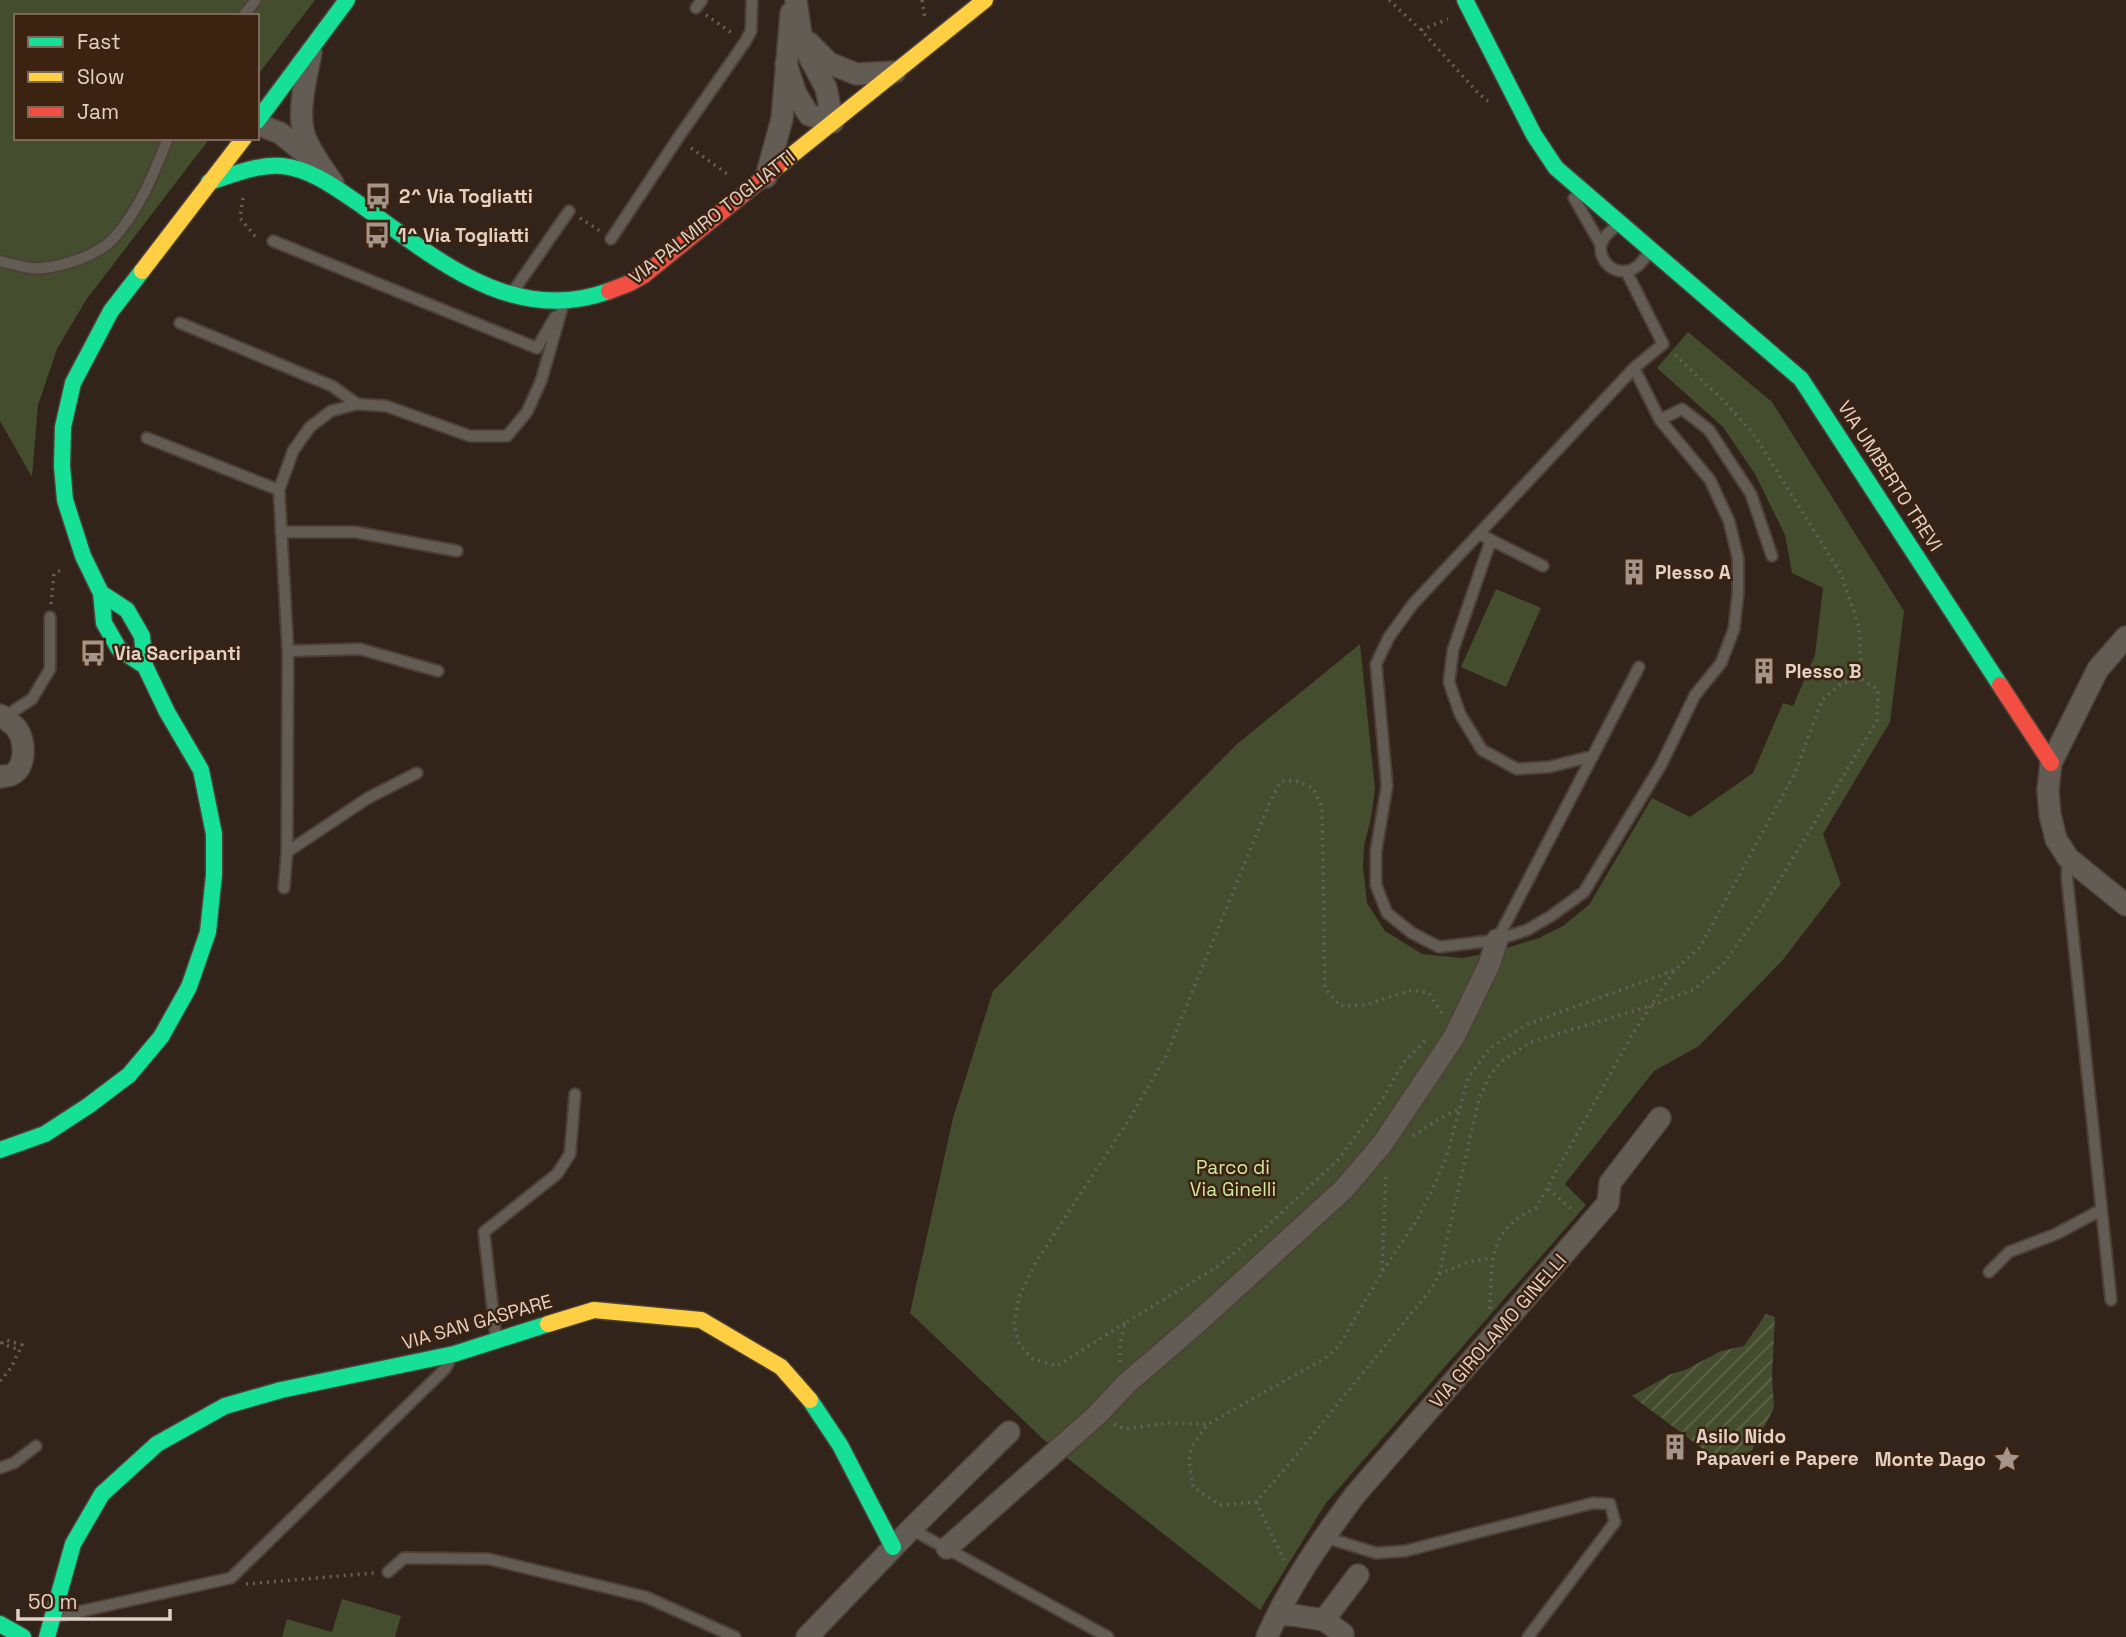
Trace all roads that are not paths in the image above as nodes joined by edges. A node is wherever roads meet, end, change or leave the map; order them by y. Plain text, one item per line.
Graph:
1 (257, 0) edge
2 (347, 0) edge
3 (752, 0) edge
4 (794, 0) edge
5 (985, 0) edge
6 (1465, 0) edge
7 (245, 14) edge
8 (801, 35) junction
9 (311, 50) junction
10 (786, 64) junction
11 (895, 72) junction
12 (259, 120) edge
13 (833, 122) junction
14 (259, 125) edge
15 (167, 140) edge
16 (242, 140) edge
17 (312, 168) junction
18 (1556, 168) junction
19 (209, 182) junction
20 (757, 183) junction
21 (337, 189) joint
22 (569, 211) road end
23 (1620, 223) junction
24 (611, 239) road end
25 (273, 241) road end
26 (1601, 245) junction
27 (1652, 249) junction
28 (0, 261) edge
29 (1626, 271) junction
30 (510, 296) junction
31 (564, 302) junction
32 (180, 323) dead end
33 (1634, 368) junction
34 (357, 404) junction
35 (1660, 420) junction
36 (147, 438) dead end
37 (279, 490) junction
38 (281, 532) junction
39 (1479, 534) junction
40 (1492, 540) junction
41 (457, 551) dead end
42 (1772, 555) dead end
43 (1543, 566) dead end
44 (102, 593) junction
45 (50, 617) road end
46 (2126, 637) edge
47 (288, 652) junction
48 (145, 666) junction
49 (1639, 667) dead end
50 (438, 671) dead end
51 (2, 716) edge
52 (1593, 756) junction
53 (2051, 763) junction
54 (417, 773) dead end
55 (0, 777) edge
56 (287, 852) junction
57 (2068, 858) junction
58 (284, 888) dead end
59 (2126, 905) edge
60 (1497, 940) junction
61 (575, 1094) dead end
62 (1660, 1118) dead end
63 (0, 1150) edge
64 (2101, 1210) junction
65 (1989, 1272) dead end
66 (2111, 1300) dead end
67 (496, 1341) junction
68 (454, 1354) junction
69 (1009, 1432) dead end
70 (36, 1446) dead end
71 (0, 1468) edge
72 (911, 1529) junction
73 (1324, 1537) junction
74 (893, 1547) junction
75 (947, 1548) junction
76 (388, 1572) road end
77 (1357, 1575) dead end
78 (1279, 1613) junction
79 (52, 1618) junction
80 (1324, 1620) junction
81 (0, 1624) edge
82 (1343, 1634) dead end
83 (23, 1637) edge
84 (47, 1637) edge
85 (736, 1637) edge
86 (807, 1637) edge
87 (1108, 1637) edge
88 (1267, 1637) edge
89 (1528, 1637) edge

1 - 7 lane
2 - 9 street
3 - 24 lane
4 - 8 street
4 - 10 street
5 - 11 street, VIA PALMIRO TOGLIATTI
6 - 18 street, VIA UMBERTO TREVI
8 - 11 street
8 - 13 street
9 - 12 street
9 - 17 street, VIA PALMIRO TOGLIATTI
10 - 13 street
10 - 20 street
11 - 13 street, VIA PALMIRO TOGLIATTI
13 - 20 street, VIA PALMIRO TOGLIATTI
14 - 17 street, VIA PALMIRO TOGLIATTI
15 - 28 lane
16 - 19 street
17 - 19 street
17 - 21 street, VIA PALMIRO TOGLIATTI
18 - 23 street, VIA UMBERTO TREVI
18 - 26 lane, VIA UMBERTO TREVI
19 - 44 street
20 - 31 street, VIA PALMIRO TOGLIATTI
21 - 30 street, VIA PALMIRO TOGLIATTI
22 - 30 lane
23 - 26 lane
23 - 27 street, VIA UMBERTO TREVI
25 - 31 lane
26 - 29 lane, VIA UMBERTO TREVI
27 - 29 lane
27 - 53 street, VIA UMBERTO TREVI
29 - 33 lane, VIA UMBERTO TREVI
30 - 31 street, VIA PALMIRO TOGLIATTI
31 - 34 lane
32 - 34 lane
33 - 35 lane
33 - 39 lane
34 - 37 lane
35 - 42 lane
35 - 60 lane
36 - 37 lane
37 - 38 lane
38 - 41 lane
38 - 47 lane
39 - 40 lane
39 - 60 lane
40 - 43 lane
40 - 52 lane
44 - 48 street
44 - 48 street
45 - 51 lane
46 - 53 street
47 - 50 lane
47 - 56 lane
48 - 63 street
49 - 52 lane
51 - 55 street
52 - 60 lane
53 - 57 street
54 - 56 lane
56 - 58 lane
57 - 59 street
57 - 64 lane
60 - 75 street
61 - 67 lane
62 - 73 street, VIA GIROLAMO GINELLI
64 - 65 lane
64 - 66 lane
67 - 68 street, VIA SAN GASPARE
67 - 74 street, VIA SAN GASPARE
68 - 79 lane
68 - 79 street, VIA SAN GASPARE
69 - 72 street
70 - 71 lane
72 - 74 street
72 - 75 lane
73 - 78 street, VIA GIROLAMO GINELLI
73 - 89 lane
74 - 86 street
75 - 87 lane
76 - 85 lane
77 - 80 street
78 - 80 street
78 - 88 street, VIA GIROLAMO GINELLI
79 - 84 street, VIA SAN GASPARE
80 - 82 street
81 - 83 street

